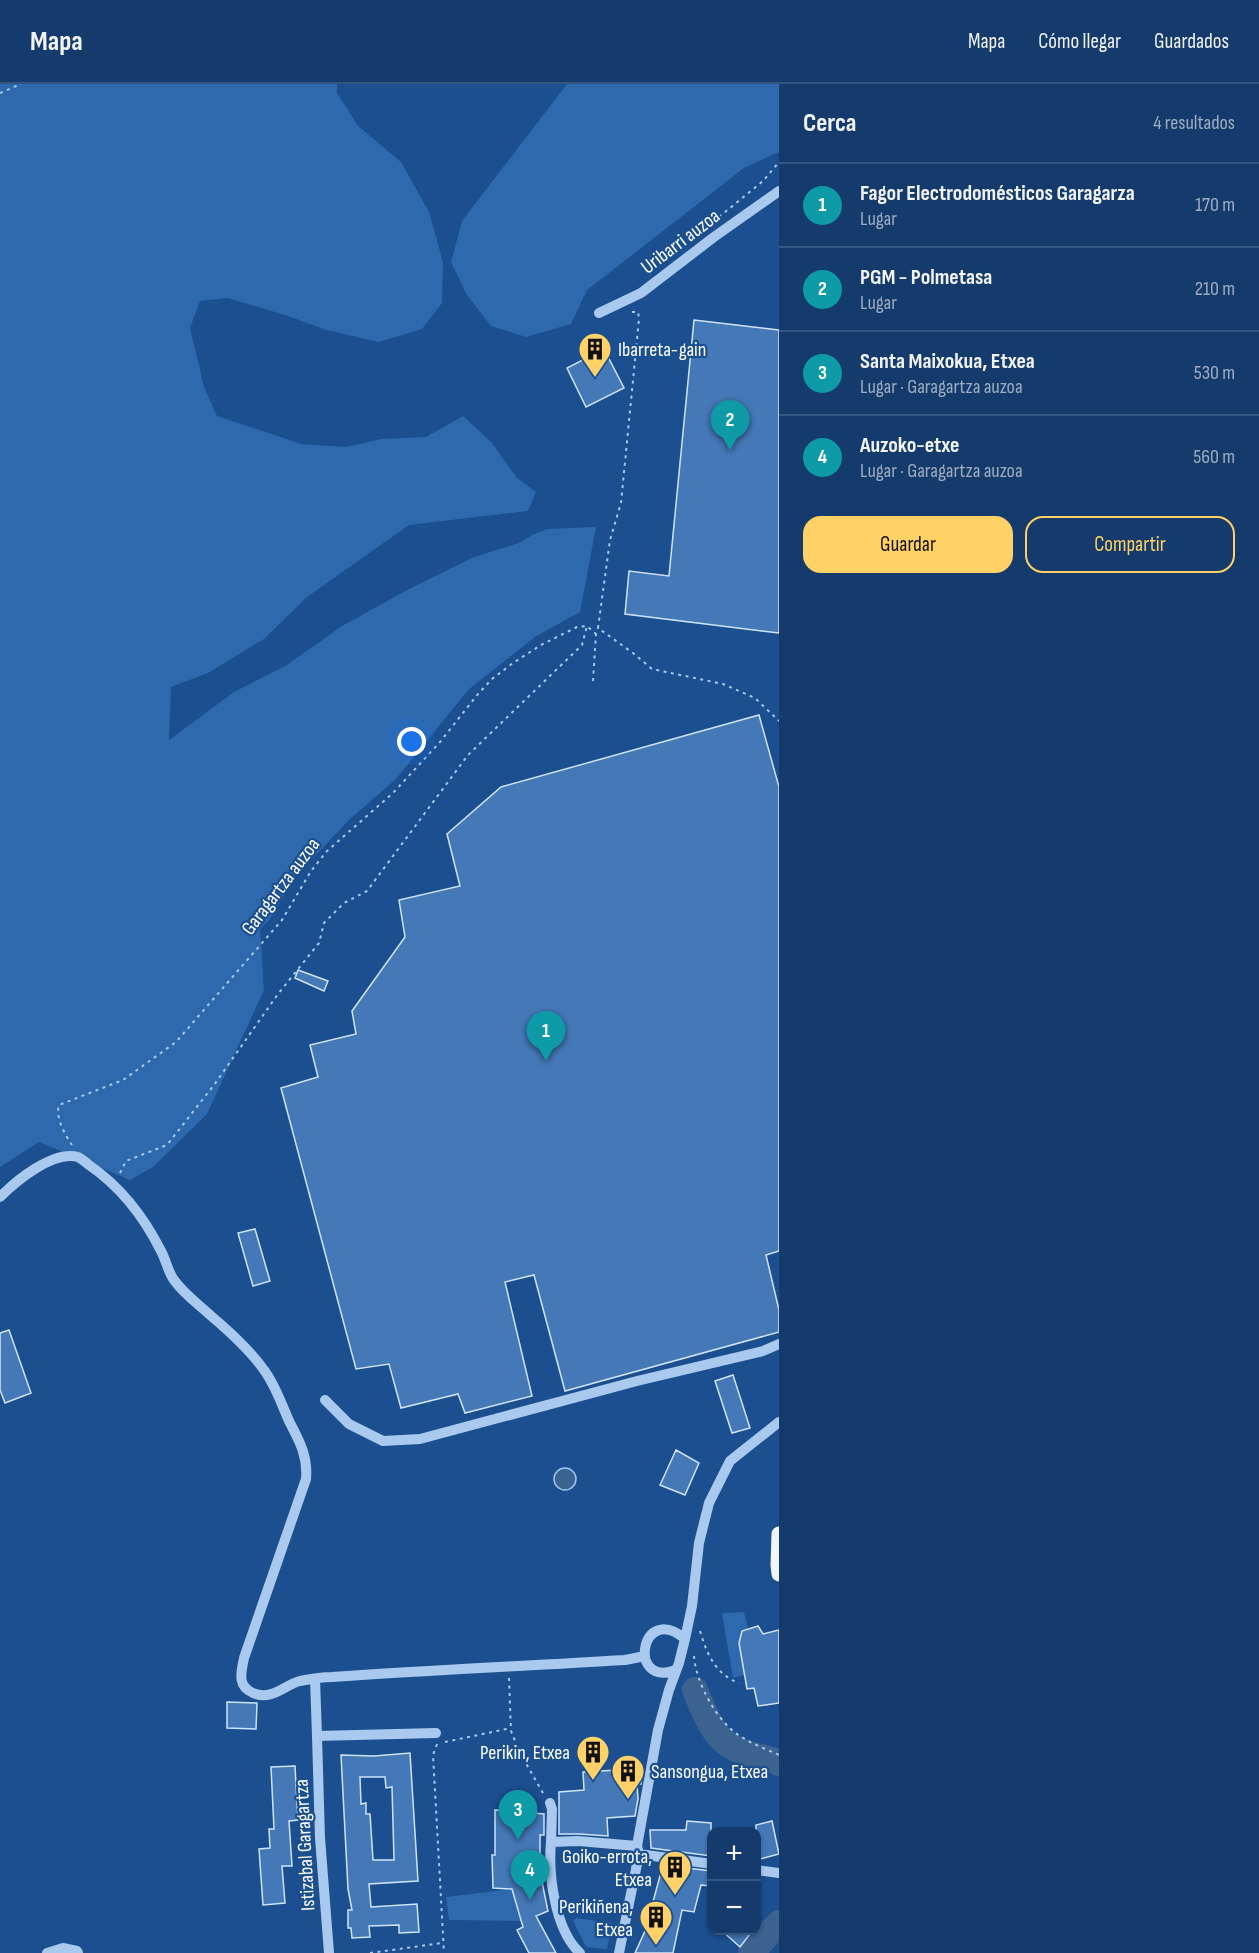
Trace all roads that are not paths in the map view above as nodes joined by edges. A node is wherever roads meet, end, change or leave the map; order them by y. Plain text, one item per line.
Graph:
1 (779, 191) edge
2 (599, 313) dead end
3 (0, 1197) edge
4 (779, 1344) edge
5 (325, 1400) dead end
6 (779, 1422) edge
7 (779, 1534) edge
8 (779, 1574) edge
9 (685, 1639) junction
10 (645, 1656) junction
11 (676, 1671) junction
12 (315, 1679) junction
13 (436, 1733) dead end
14 (316, 1736) junction
15 (550, 1803) road end
16 (551, 1842) junction
17 (638, 1850) junction
18 (707, 1863) edge
19 (761, 1871) edge
20 (779, 1873) edge
21 (47, 1953) edge
22 (78, 1953) edge
23 (329, 1953) edge
24 (580, 1953) edge
25 (619, 1953) edge

1 - 2 street, Uribarri auzoa
3 - 12 street
4 - 5 street
6 - 9 street
7 - 8 main road
9 - 10 street
9 - 11 street
10 - 11 street
10 - 12 street
11 - 17 street
12 - 14 street, Istizabal Garagartza
13 - 14 street
14 - 23 street, Istizabal Garagartza
15 - 16 street
16 - 17 street
16 - 24 street
17 - 18 street
17 - 25 street
19 - 20 street
21 - 22 street

